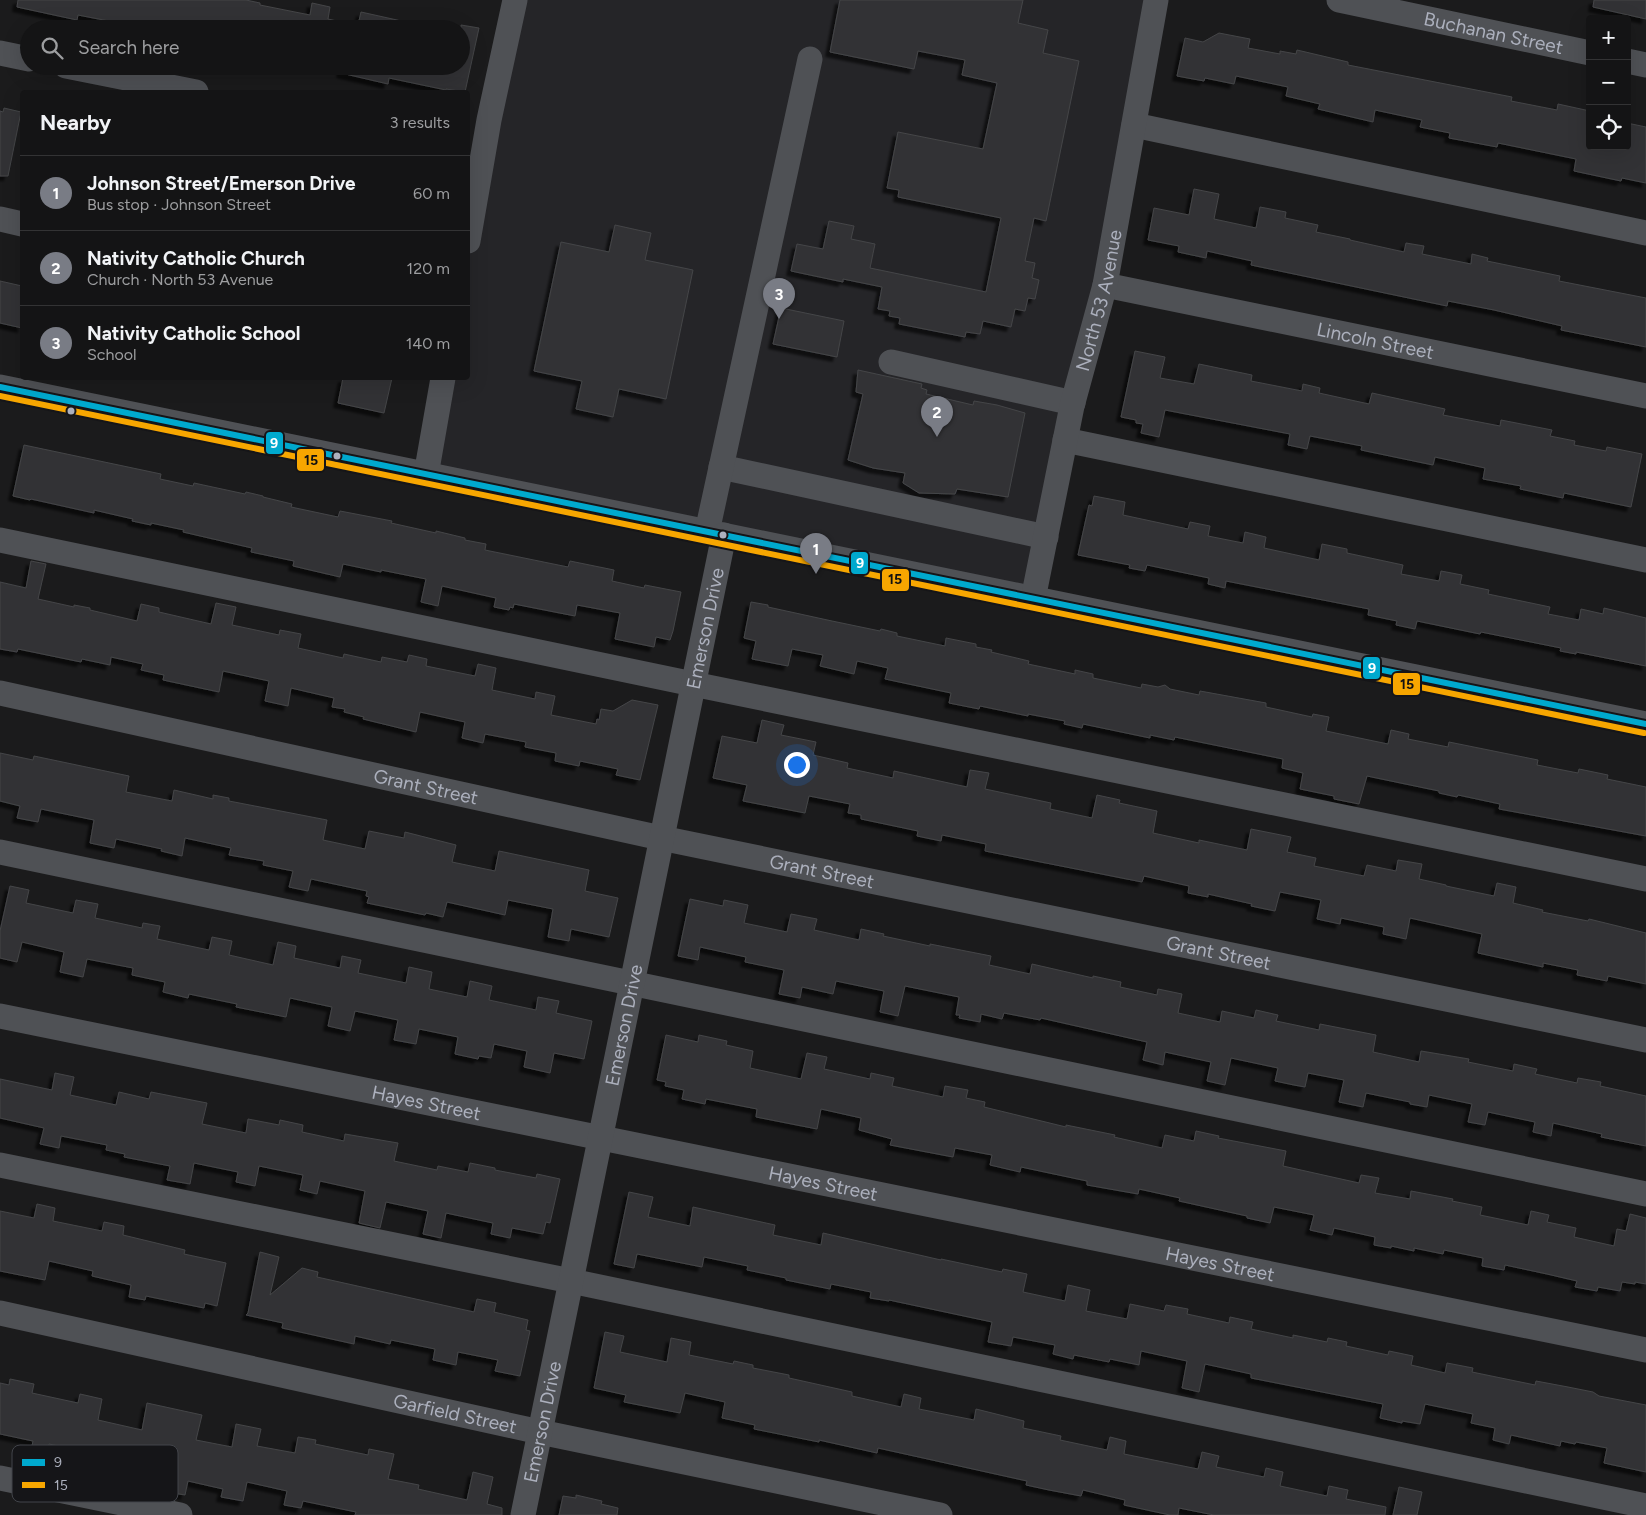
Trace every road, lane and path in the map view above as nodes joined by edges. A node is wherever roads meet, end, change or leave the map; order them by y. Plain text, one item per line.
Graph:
1 (515, 0) edge
2 (1156, 0) edge
3 (1339, 0) edge
4 (1586, 52) edge
5 (0, 53) edge
6 (20, 57) edge
7 (810, 59) dead end
8 (1631, 62) edge
9 (1646, 65) edge
10 (111, 75) edge
11 (186, 90) edge
12 (1134, 125) junction
13 (476, 149) edge
14 (470, 218) edge
15 (0, 219) edge
16 (20, 224) edge
17 (1646, 233) edge
18 (1105, 284) junction
19 (892, 362) dead end
20 (443, 380) edge
21 (1, 390) edge
22 (1646, 396) edge
23 (1073, 403) junction
24 (1065, 440) junction
25 (721, 467) junction
26 (426, 475) junction
27 (715, 534) junction
28 (1046, 538) junction
29 (0, 540) edge
30 (1646, 560) edge
31 (1033, 599) junction
32 (693, 684) junction
33 (0, 693) edge
34 (1646, 724) edge
35 (661, 838) junction
36 (0, 852) edge
37 (1646, 879) edge
38 (632, 983) junction
39 (0, 1016) edge
40 (1646, 1040) edge
41 (600, 1137) junction
42 (0, 1165) edge
43 (1646, 1194) edge
44 (571, 1281) junction
45 (0, 1313) edge
46 (1646, 1350) edge
47 (540, 1432) junction
48 (117, 1502) edge
49 (1646, 1506) edge
50 (180, 1515) edge
51 (523, 1515) edge
52 (940, 1515) edge

1 - 13 street
2 - 12 street, North 53 Avenue
3 - 4 street, Buchanan Street
5 - 6 street
7 - 25 street, Emerson Drive
8 - 9 street
10 - 11 street
12 - 17 street
12 - 18 street, North 53 Avenue
13 - 14 street
15 - 16 street
18 - 22 street, Lincoln Street
18 - 23 street, North 53 Avenue
19 - 23 street
20 - 26 street
21 - 26 street
23 - 24 street, North 53 Avenue
24 - 28 street, North 53 Avenue
24 - 30 street
25 - 27 street, Emerson Drive
25 - 28 street
26 - 27 street
27 - 31 street
27 - 32 street, Emerson Drive
28 - 31 street, North 53 Avenue
29 - 32 street
31 - 34 street
32 - 35 street, Emerson Drive
32 - 37 street
33 - 35 street, Grant Street
35 - 38 street, Emerson Drive
35 - 40 street, Grant Street
36 - 38 street
38 - 41 street, Emerson Drive
38 - 43 street
39 - 41 street, Hayes Street
41 - 44 street, Emerson Drive
41 - 46 street, Hayes Street
42 - 44 street
44 - 47 street, Emerson Drive
44 - 49 street
45 - 47 street, Garfield Street
47 - 51 street, Emerson Drive
47 - 52 street, Garfield Street
48 - 50 street

